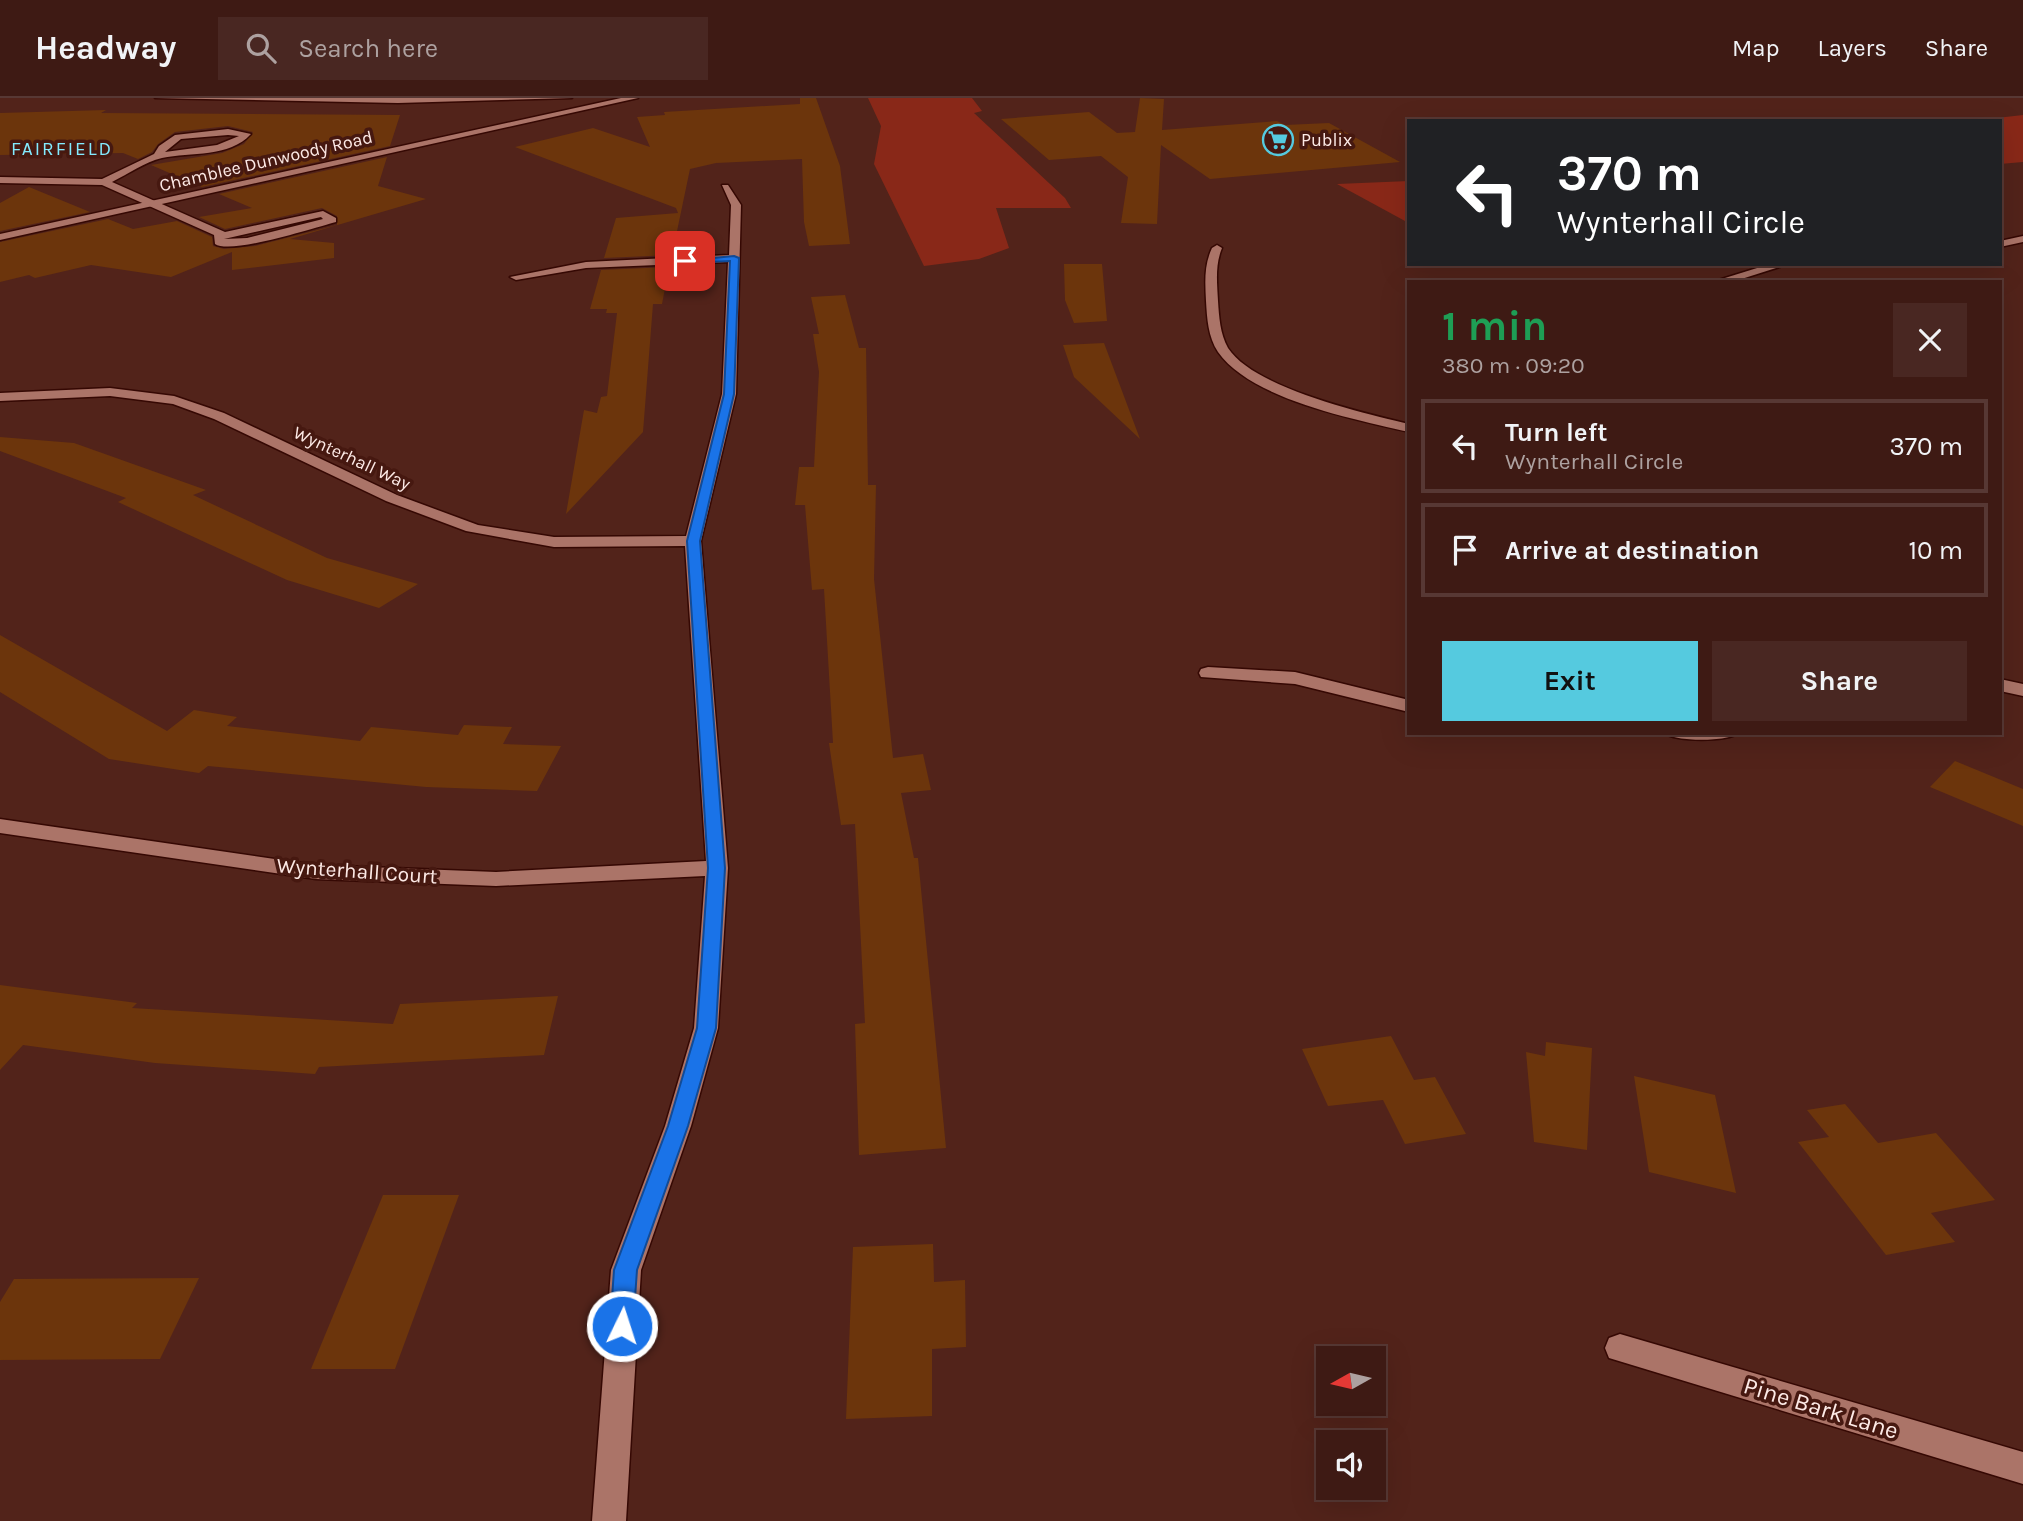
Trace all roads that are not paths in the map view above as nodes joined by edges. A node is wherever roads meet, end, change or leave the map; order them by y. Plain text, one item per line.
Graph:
1 (159, 98) edge
2 (556, 98) edge
3 (568, 98) edge
4 (634, 98) edge
5 (326, 99) edge
6 (538, 117) junction
7 (158, 156) junction
8 (0, 180) edge
9 (25, 182) junction
10 (104, 182) junction
11 (725, 187) dead end
12 (0, 191) edge
13 (151, 203) junction
14 (222, 235) junction
15 (0, 237) edge
16 (2023, 239) edge
17 (2002, 244) edge
18 (1217, 248) dead end
19 (734, 258) junction
20 (1777, 266) edge
21 (516, 276) dead end
22 (1725, 280) edge
23 (0, 397) edge
24 (1407, 427) edge
25 (694, 541) junction
26 (1208, 673) dead end
27 (2002, 685) edge
28 (2023, 690) edge
29 (1407, 706) edge
30 (0, 826) edge
31 (716, 868) junction
32 (1620, 1348) dead end
33 (2023, 1468) edge
34 (609, 1521) edge

1 - 5 street
2 - 3 street
2 - 5 street
2 - 6 street
4 - 6 street, Chamblee Dunwoody Road
6 - 13 street, Chamblee Dunwoody Road
7 - 7 street
7 - 10 street
8 - 9 street
9 - 10 street
9 - 12 street
10 - 13 street
11 - 19 street
13 - 14 street
13 - 15 street, Chamblee Dunwoody Road
14 - 14 street
16 - 17 street
18 - 24 street
19 - 21 street
19 - 25 street
20 - 22 street
23 - 25 street, Wynterhall Way
25 - 31 street
26 - 29 street
27 - 28 street
30 - 31 street, Wynterhall Court
31 - 34 street
32 - 33 street, Pine Bark Lane

